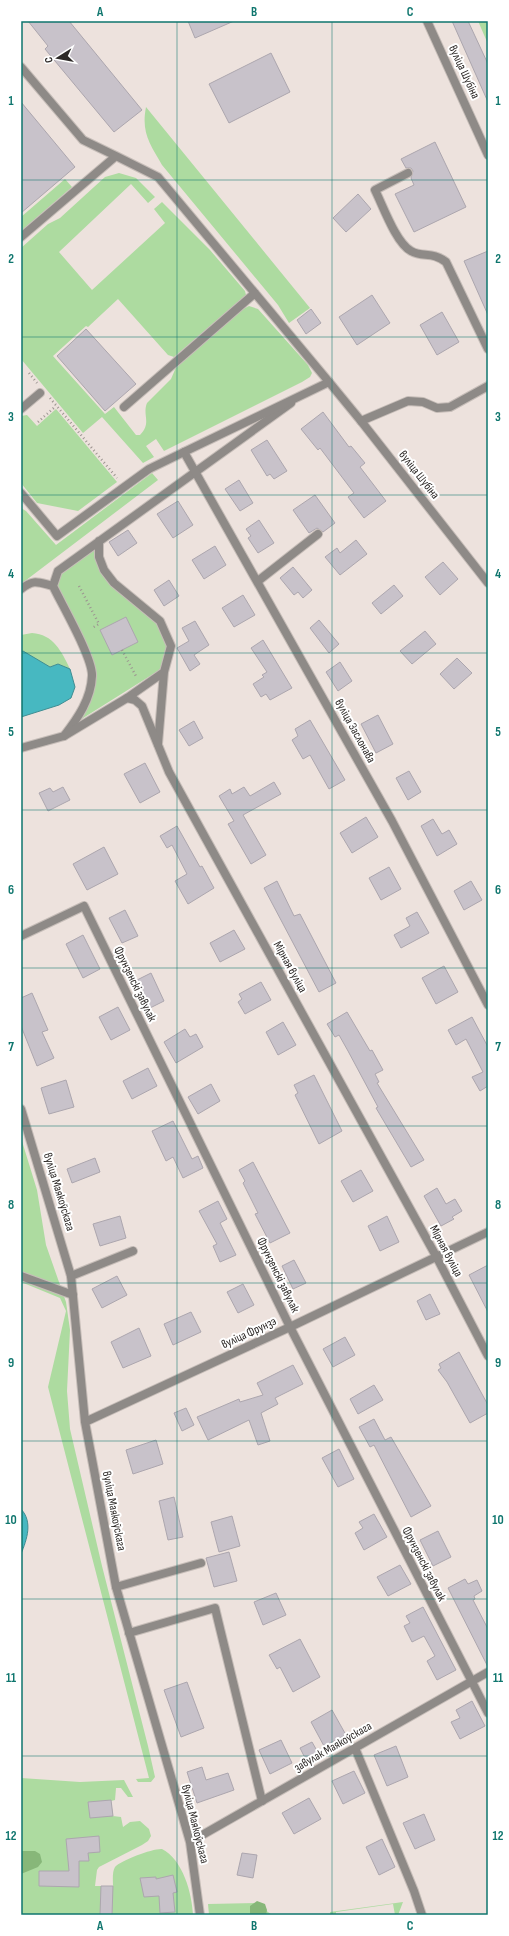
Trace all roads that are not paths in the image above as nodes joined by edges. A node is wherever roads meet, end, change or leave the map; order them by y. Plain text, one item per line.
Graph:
1 (427, 21) edge
2 (21, 67) edge
3 (116, 156) junction
4 (488, 156) edge
5 (408, 173) dead end
6 (21, 237) edge
7 (255, 293) junction
8 (488, 349) edge
9 (329, 382) junction
10 (488, 386) edge
11 (43, 394) road end
12 (301, 396) junction
13 (124, 406) dead end
14 (21, 409) edge
15 (362, 421) junction
16 (184, 452) junction
17 (196, 471) junction
18 (21, 493) edge
19 (318, 534) dead end
20 (99, 541) junction
21 (258, 581) junction
22 (488, 583) edge
23 (53, 586) junction
24 (21, 589) edge
25 (164, 672) junction
26 (127, 698) junction
27 (64, 736) junction
28 (158, 744) junction
29 (21, 748) edge
30 (21, 936) edge
31 (488, 1005) edge
32 (21, 1109) edge
33 (488, 1232) edge
34 (133, 1251) dead end
35 (436, 1256) junction
36 (21, 1276) edge
37 (71, 1276) junction
38 (73, 1295) junction
39 (290, 1327) junction
40 (488, 1356) edge
41 (85, 1422) junction
42 (201, 1563) dead end
43 (116, 1587) junction
44 (129, 1633) junction
45 (488, 1672) edge
46 (471, 1682) junction
47 (488, 1713) edge
48 (355, 1748) junction
49 (262, 1801) junction
50 (190, 1842) junction
51 (200, 1915) edge
52 (422, 1915) edge

1 - 4 street, вуліца Шубіна
2 - 3 street, вуліца Шубіна
3 - 6 street
3 - 7 street, вуліца Шубіна
5 - 8 street
7 - 9 street, вуліца Шубіна
7 - 13 street
9 - 12 street
9 - 15 street, вуліца Шубіна
10 - 15 street
11 - 14 street
12 - 16 street
12 - 17 street
15 - 22 street, вуліца Шубіна
16 - 17 street, вуліца Заслонава
16 - 18 street
17 - 20 street
17 - 21 street, вуліца Заслонава
19 - 21 street
20 - 23 street
20 - 25 street
21 - 31 street, вуліца Заслонава
23 - 24 street
23 - 27 street
25 - 26 street
25 - 28 street
26 - 27 street
26 - 28 street, Мірная вуліца
27 - 29 street
28 - 35 street, Мірная вуліца
30 - 39 street, Фрунзенскі завулак
32 - 37 street, вуліца Маякоўскага
33 - 35 street, вуліца Фрунзэ
34 - 37 street
35 - 39 street, вуліца Фрунзэ
35 - 40 street, Мірная вуліца
36 - 38 street
37 - 38 street, вуліца Маякоўскага
38 - 41 street, вуліца Маякоўскага
39 - 41 street, вуліца Фрунзэ
39 - 46 street, Фрунзенскі завулак
41 - 43 street, вуліца Маякоўскага
42 - 43 street
43 - 44 street, вуліца Маякоўскага
44 - 49 street
44 - 50 street, вуліца Маякоўскага
45 - 46 street, завулак Маякоўскага
46 - 47 street, Фрунзенскі завулак
46 - 48 street, завулак Маякоўскага
48 - 49 street, завулак Маякоўскага
48 - 52 street
49 - 50 street, завулак Маякоўскага
50 - 51 street, вуліца Маякоўскага

